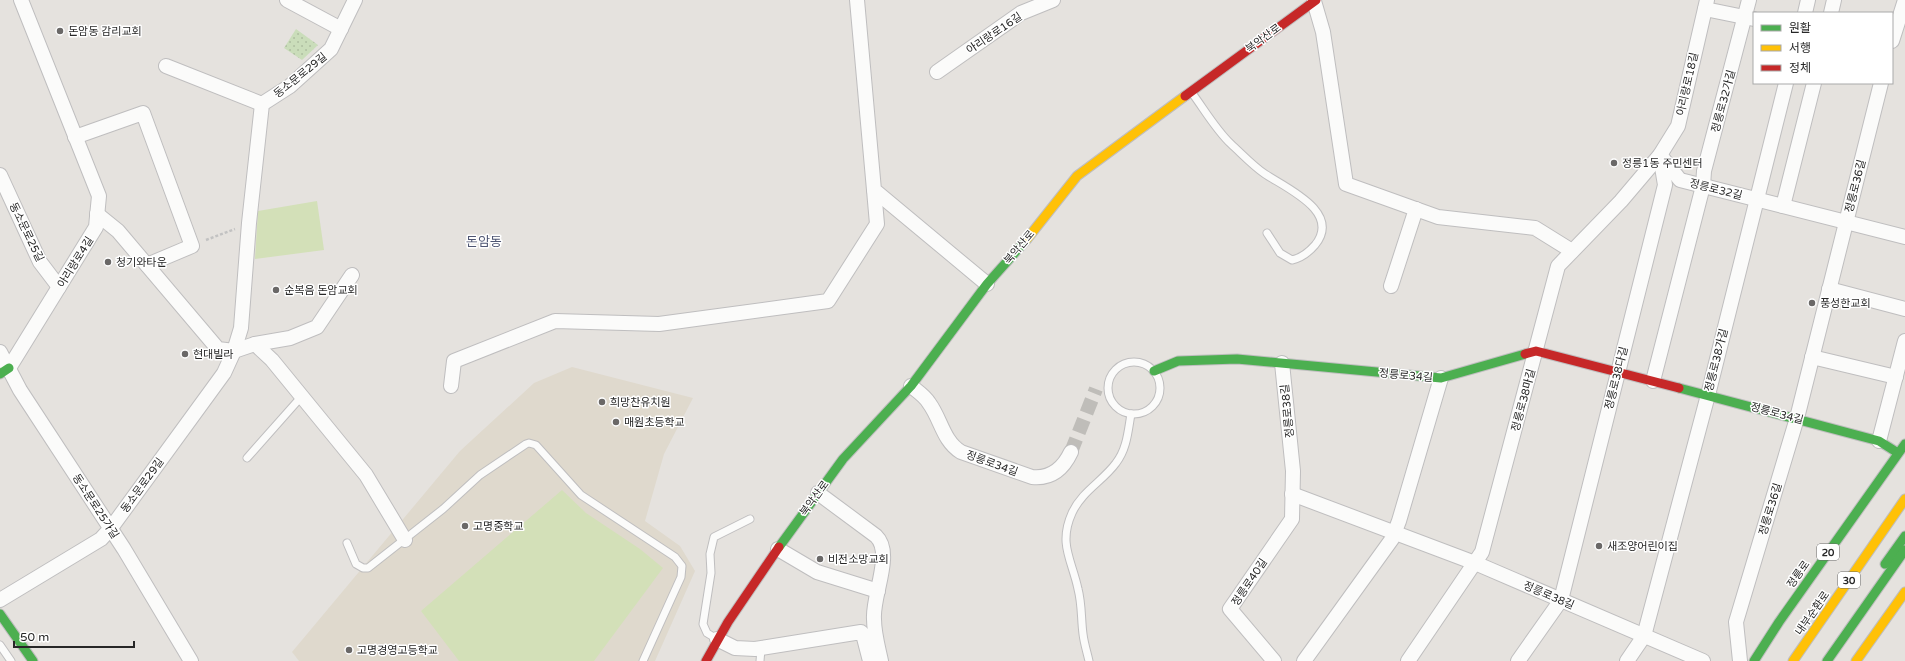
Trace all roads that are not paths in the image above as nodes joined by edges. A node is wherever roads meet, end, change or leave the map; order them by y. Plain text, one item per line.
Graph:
1 (21, 0) edge
2 (287, 0) edge
3 (355, 0) edge
4 (857, 0) edge
5 (1053, 0) edge
6 (1749, 0) edge
7 (1808, 0) edge
8 (1834, 0) edge
9 (1905, 0) edge
10 (1315, 1) edge
11 (1706, 4) edge
12 (1804, 12) edge
13 (1831, 12) edge
14 (1749, 18) edge
15 (341, 29) junction
16 (1893, 38) edge
17 (166, 66) dead end
18 (937, 72) dead end
19 (1786, 84) edge
20 (1814, 84) edge
21 (1881, 84) edge
22 (1190, 91) junction
23 (262, 104) junction
24 (75, 137) junction
25 (1660, 155) junction
26 (0, 174) edge
27 (1703, 186) junction
28 (874, 190) junction
29 (1756, 199) junction
30 (1783, 206) junction
31 (1416, 209) junction
32 (97, 214) junction
33 (1846, 222) junction
34 (1267, 234) dead end
35 (1905, 237) edge
36 (1572, 251) junction
37 (147, 265) junction
38 (352, 275) dead end
39 (987, 284) junction
40 (1391, 286) dead end
41 (59, 287) junction
42 (1829, 289) junction
43 (1905, 309) edge
44 (1905, 341) edge
45 (255, 344) junction
46 (234, 351) junction
47 (1536, 351) junction
48 (0, 352) edge
49 (1812, 357) junction
50 (1282, 363) junction
51 (4, 371) edge
52 (1154, 371) junction
53 (1618, 372) junction
54 (1896, 377) junction
55 (1441, 378) junction
56 (1653, 381) junction
57 (451, 386) dead end
58 (911, 386) junction
59 (1708, 395) junction
60 (302, 396) junction
61 (1131, 414) junction
62 (1797, 418) junction
63 (1879, 441) junction
64 (1903, 447) edge
65 (1071, 452) tunnel mouth
66 (247, 458) dead end
67 (818, 493) junction
68 (1292, 494) junction
69 (1905, 499) edge
70 (750, 519) dead end
71 (111, 528) junction
72 (1395, 531) junction
73 (1905, 536) edge
74 (405, 540) junction
75 (347, 542) dead end
76 (778, 549) junction
77 (1905, 550) edge
78 (1475, 563) junction
79 (878, 591) junction
80 (1905, 592) edge
81 (0, 600) edge
82 (1561, 600) junction
83 (0, 614) edge
84 (0, 626) edge
85 (1644, 636) junction
86 (717, 639) junction
87 (0, 645) edge
88 (760, 655) edge
89 (11, 661) edge
90 (25, 661) edge
91 (33, 661) edge
92 (191, 661) edge
93 (643, 661) edge
94 (706, 661) edge
95 (870, 661) edge
96 (881, 661) edge
97 (1089, 661) edge
98 (1274, 661) edge
99 (1304, 661) edge
100 (1408, 661) edge
101 (1518, 661) edge
102 (1627, 661) edge
103 (1703, 661) edge
104 (1740, 661) edge
105 (1754, 661) edge
106 (1793, 661) edge
107 (1816, 661) edge
108 (1827, 661) edge
109 (1856, 661) edge

1 - 24 street, 아리랑로4길
2 - 15 street
3 - 15 street, 동소문로29길
4 - 28 street
5 - 18 street, 아리랑로16길
6 - 14 street, 정릉로32가길
7 - 12 street
8 - 13 street
9 - 16 street
10 - 22 main road, 북악산로
10 - 31 street, 북악산로
11 - 14 street, 아리랑로18길
11 - 25 street, 아리랑로18길
14 - 27 street, 정릉로32가길
15 - 23 street, 동소문로29길
17 - 23 street, 동소문로29길
19 - 29 street, 정릉로38가길
20 - 30 street
21 - 33 street, 정릉로36길
22 - 34 lane
22 - 39 main road, 북악산로
23 - 46 street, 동소문로29길
24 - 32 street, 아리랑로4길
24 - 37 street
25 - 27 street, 정릉로32길
25 - 36 street, 정릉로38마길
25 - 53 street, 정릉로38다길
26 - 41 street, 동소문로25길
27 - 29 street, 정릉로32길
27 - 56 street
28 - 39 street
28 - 57 street
29 - 30 street, 정릉로32길
29 - 59 street, 정릉로38가길
30 - 33 street, 정릉로32길
31 - 36 street, 북악산로
31 - 40 street
32 - 37 street
32 - 41 street, 아리랑로4길
33 - 35 street, 정릉로32길
33 - 42 street, 정릉로36길
36 - 47 street, 정릉로38마길
37 - 46 street
38 - 45 street
39 - 58 main road, 북악산로
41 - 51 street, 아리랑로4길
42 - 43 street
42 - 49 street, 정릉로36길
44 - 54 street
45 - 46 street
45 - 60 street
46 - 71 street, 동소문로29길
47 - 53 main road, 정릉로34길
47 - 55 main road, 정릉로34길
47 - 78 street, 정릉로38마길
48 - 51 street, 동소문로25가길
49 - 54 street
49 - 62 street, 정릉로36길
50 - 52 main road, 정릉로34길
50 - 55 main road, 정릉로34길
50 - 68 street, 정릉로38길
51 - 71 street, 동소문로25가길
52 - 61 lane
52 - 61 lane
53 - 56 main road, 정릉로34길
53 - 82 street, 정릉로38다길
54 - 63 street
55 - 72 street
56 - 59 main road, 정릉로34길
58 - 65 street, 정릉로34길
58 - 67 main road, 북악산로
59 - 62 main road, 정릉로34길
59 - 85 street, 정릉로38가길
60 - 66 lane
60 - 74 street
61 - 97 lane
62 - 63 main road, 정릉로34길
62 - 104 street, 정릉로36길
63 - 64 main road, 정릉로34길
64 - 105 main road, 정릉로 / 20
67 - 76 main road, 북악산로
67 - 79 street
68 - 72 street, 정릉로38길
68 - 98 street, 정릉로40길
69 - 106 main road, 내부순환로 / 30
70 - 86 lane
71 - 81 street, 동소문로29길
71 - 92 street, 동소문로25가길
72 - 78 street, 정릉로38길
72 - 99 street
73 - 107 main road
74 - 75 lane
74 - 93 lane
76 - 79 street
76 - 86 main road, 북악산로
77 - 108 main road, 30
78 - 82 street, 정릉로38길
78 - 100 street, 정릉로38마길
79 - 96 street
80 - 109 main road
82 - 85 street, 정릉로38길
82 - 101 street
83 - 91 main road
84 - 90 lane
85 - 102 street, 정릉로38가길
85 - 103 street, 정릉로38길
86 - 88 street
86 - 94 main road, 북악산로
87 - 89 lane
88 - 95 street

